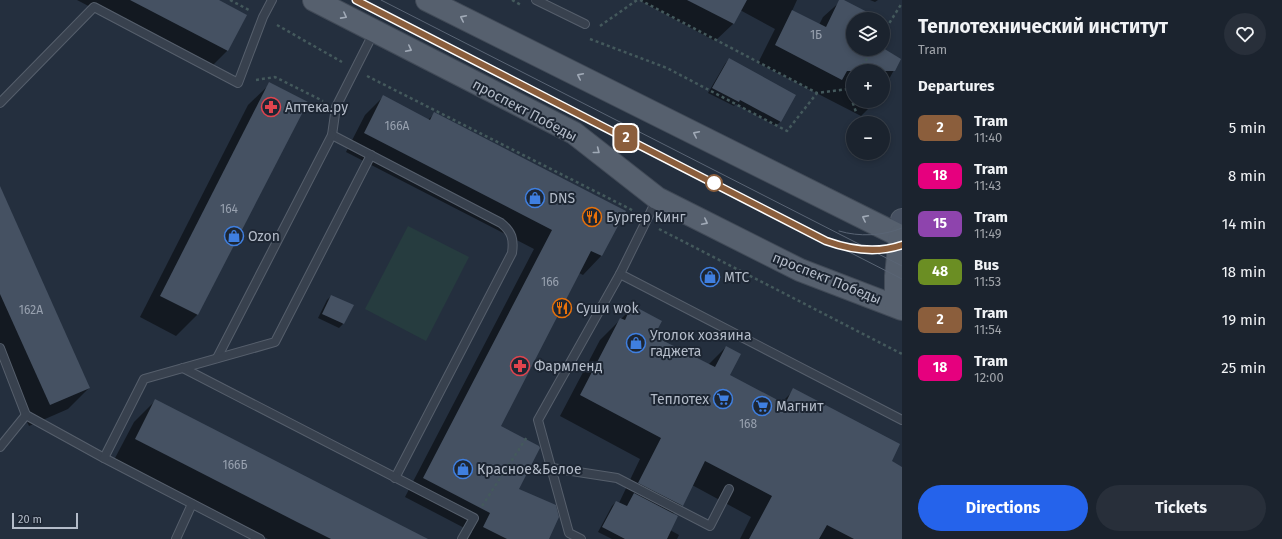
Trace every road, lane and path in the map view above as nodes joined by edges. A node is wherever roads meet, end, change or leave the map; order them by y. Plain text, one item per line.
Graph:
1 (230, 0) edge
2 (272, 0) edge
3 (314, 0) edge
4 (427, 0) edge
5 (536, 0) edge
6 (640, 0) edge
7 (902, 2) edge
8 (263, 17) junction
9 (890, 22) edge
10 (585, 24) dead end
11 (374, 31) junction
12 (585, 36) dead end
13 (355, 69) junction
14 (238, 83) junction
15 (846, 89) edge
16 (817, 93) junction
17 (0, 103) edge
18 (336, 107) junction
19 (855, 108) edge
20 (856, 112) dead end
21 (332, 136) junction
22 (371, 155) junction
23 (657, 198) junction
24 (648, 218) junction
25 (901, 231) edge
26 (620, 274) junction
27 (900, 306) edge
28 (0, 348) edge
29 (902, 354) edge
30 (218, 358) junction
31 (183, 368) junction
32 (26, 415) junction
33 (538, 420) junction
34 (902, 420) edge
35 (0, 447) edge
36 (104, 458) junction
37 (552, 468) junction
38 (395, 478) junction
39 (729, 489) dead end
40 (192, 504) junction
41 (474, 518) junction
42 (568, 536) edge
43 (176, 539) edge
44 (260, 539) edge
45 (462, 539) edge
46 (581, 539) edge

1 - 8 path
2 - 8 lane
3 -> 11 main road, проспект Победы
25 -> 4 main road
5 - 10 lane
6 - 16 path
7 - 9 path
8 - 13 path
8 - 14 lane
11 - 13 lane
11 -> 23 main road, проспект Победы
12 - 16 path
13 - 18 lane
13 - 24 path
14 - 17 lane
14 - 18 path
15 - 16 path
18 - 21 lane
19 - 20 path
21 - 22 lane
21 - 30 lane
22 - 30 lane
22 - 38 lane
23 - 24 lane
23 -> 27 main road, проспект Победы
24 - 26 lane
24 - 29 path
25 - 27 main road
26 - 33 lane
26 - 34 lane
28 - 32 lane
30 - 31 lane
31 - 36 lane
31 - 38 lane
32 - 35 lane
32 - 36 lane
33 - 37 lane
33 - 41 path
36 - 40 lane
37 - 39 lane
37 - 42 lane
38 - 41 lane
40 - 43 lane
40 - 44 lane
41 - 45 lane
42 - 46 lane

